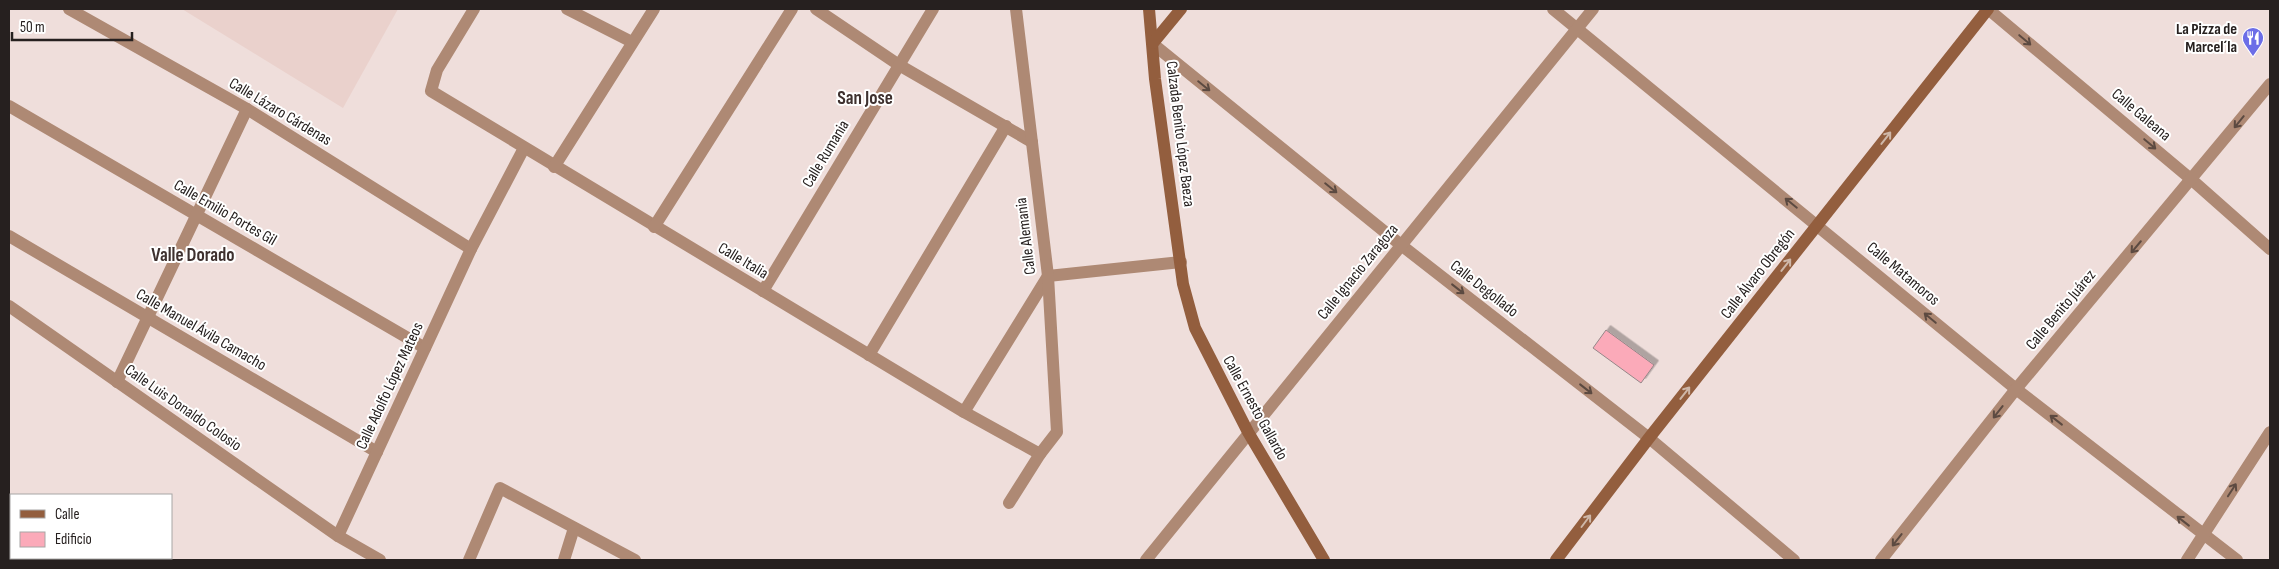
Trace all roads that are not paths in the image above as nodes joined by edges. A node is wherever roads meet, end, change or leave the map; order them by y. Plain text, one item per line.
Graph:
1 (69, 9) edge
2 (474, 9) edge
3 (567, 9) edge
4 (654, 9) edge
5 (792, 9) edge
6 (816, 9) edge
7 (934, 9) edge
8 (1016, 9) edge
9 (1149, 9) edge
10 (1181, 9) edge
11 (1553, 9) edge
12 (1594, 9) edge
13 (1988, 9) edge
14 (1578, 28) junction
15 (632, 42) junction
16 (1153, 44) junction
17 (900, 65) junction
18 (2270, 84) edge
19 (9, 106) edge
20 (247, 109) junction
21 (1006, 126) junction
22 (1032, 142) junction
23 (524, 148) junction
24 (554, 167) junction
25 (2192, 180) junction
26 (196, 215) junction
27 (1818, 224) junction
28 (654, 227) junction
29 (9, 236) edge
30 (1401, 245) junction
31 (471, 249) junction
32 (2270, 249) edge
33 (1181, 262) junction
34 (1048, 276) junction
35 (762, 291) junction
36 (9, 306) edge
37 (147, 318) junction
38 (425, 348) junction
39 (868, 355) junction
40 (117, 382) junction
41 (2016, 389) junction
42 (964, 412) junction
43 (1248, 432) junction
44 (2270, 432) edge
45 (1649, 438) junction
46 (377, 452) junction
47 (1040, 454) junction
48 (1009, 503) dead end
49 (574, 528) junction
50 (2202, 535) junction
51 (338, 536) junction
52 (1148, 558) edge
53 (380, 560) edge
54 (469, 560) edge
55 (564, 560) edge
56 (634, 560) edge
57 (1324, 560) edge
58 (1556, 560) edge
59 (1794, 560) edge
60 (1881, 560) edge
61 (2188, 560) edge
62 (2236, 560) edge

1 - 20 street, Calle Lázaro Cárdenas
2 - 23 street, Calle Italia
3 - 15 street
4 - 15 street
5 - 28 street
6 - 17 street
7 - 17 street, Calle Rumania
8 - 22 street, Calle Alemania
9 - 16 street, Calzada Benito López Baeza
10 - 16 street
11 - 14 street, Calle Matamoros
12 - 14 street, Calle Ignacio Zaragoza
13 -> 25 street, Calle Galeana
27 -> 13 street, Calle Álvaro Obregón
27 -> 14 street, Calle Matamoros
14 - 30 street, Calle Ignacio Zaragoza
15 - 24 street
16 -> 30 street, Calle Degollado
16 - 33 street, Calzada Benito López Baeza
17 - 21 street
17 - 35 street, Calle Rumania
18 -> 25 street, Calle Benito Juárez
19 - 26 street, Calle Emilio Portes Gil
20 - 26 street
20 - 31 street, Calle Lázaro Cárdenas
21 - 22 street
21 - 39 street
22 - 34 street, Calle Alemania
23 - 24 street, Calle Italia
23 - 31 street, Calle Adolfo López Mateos
24 - 28 street, Calle Italia
25 - 32 street, Calle Galeana
25 -> 41 street, Calle Benito Juárez
26 - 37 street
26 - 38 street, Calle Emilio Portes Gil
41 -> 27 street, Calle Matamoros
45 -> 27 street, Calle Álvaro Obregón
28 - 35 street, Calle Italia
29 - 37 street, Calle Manuel Ávila Camacho
30 - 43 street, Calle Ignacio Zaragoza
30 -> 45 street, Calle Degollado
31 - 38 street, Calle Adolfo López Mateos
33 - 34 street
33 - 43 street, Calle Ernesto Gallardo
34 - 42 street
34 - 47 street, Calle Alemania
35 - 39 street, Calle Italia
36 - 40 street, Calle Luis Donaldo Colosio
37 - 40 street
37 - 46 street, Calle Manuel Ávila Camacho
38 - 46 street, Calle Adolfo López Mateos
39 - 42 street, Calle Italia
40 - 51 street, Calle Luis Donaldo Colosio
50 -> 41 street, Calle Matamoros
41 -> 60 street, Calle Benito Juárez
42 - 47 street, Calle Italia
43 - 52 street, Calle Ignacio Zaragoza
43 - 57 street, Calle Ernesto Gallardo
50 -> 44 street
58 -> 45 street, Calle Álvaro Obregón
45 - 59 street, Calle Degollado
46 - 51 street, Calle Adolfo López Mateos
47 - 48 street, Calle Alemania
49 - 54 street
49 - 55 street
49 - 56 street
50 - 61 street
50 - 62 street, Calle Matamoros
51 - 53 street, Calle Luis Donaldo Colosio

